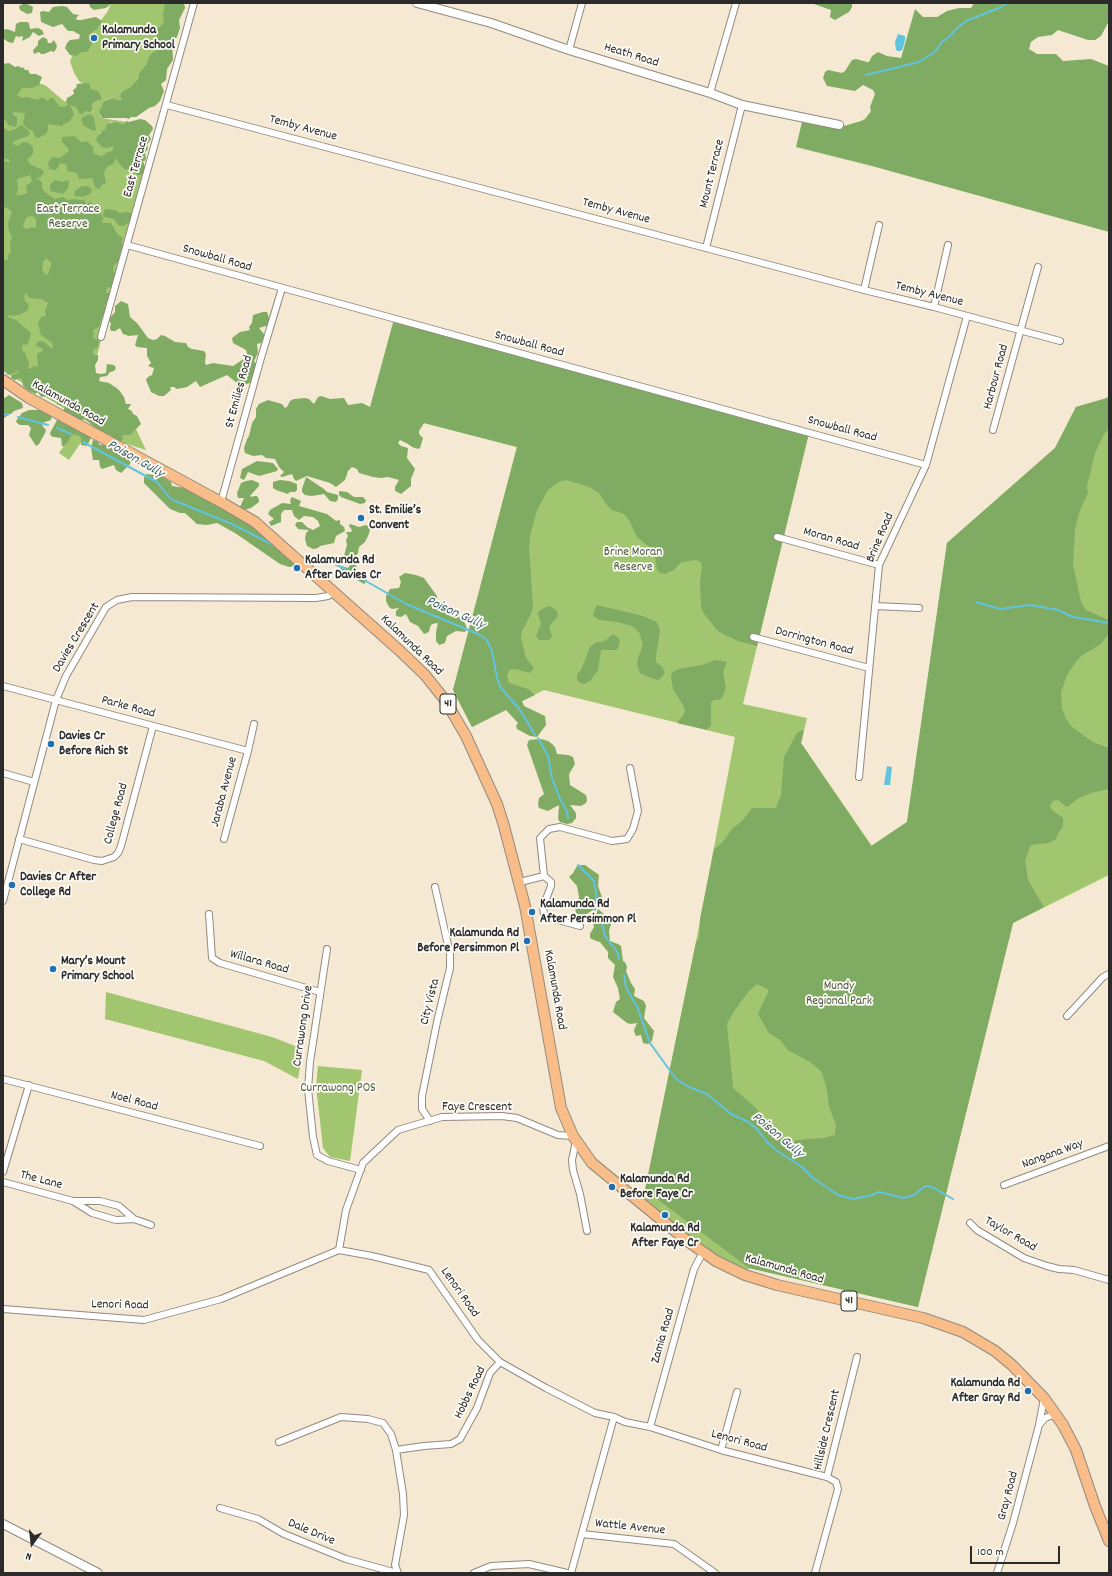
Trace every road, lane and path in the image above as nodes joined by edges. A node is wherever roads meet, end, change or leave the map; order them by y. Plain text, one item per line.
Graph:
1 (194, 3) edge
2 (418, 3) edge
3 (582, 3) edge
4 (736, 3) edge
5 (569, 50) junction
6 (710, 93) junction
7 (167, 104) junction
8 (742, 105) junction
9 (839, 125) dead end
10 (879, 225) dead end
11 (127, 245) junction
12 (948, 245) dead end
13 (706, 248) junction
14 (1038, 266) dead end
15 (282, 288) junction
16 (864, 290) junction
17 (934, 306) junction
18 (967, 316) junction
19 (1021, 330) junction
20 (101, 337) dead end
21 (1060, 341) dead end
22 (3, 380) edge
23 (993, 430) dead end
24 (926, 465) junction
25 (221, 502) junction
26 (777, 537) dead end
27 (879, 565) junction
28 (335, 592) junction
29 (875, 606) junction
30 (919, 608) dead end
31 (753, 637) dead end
32 (869, 668) junction
33 (3, 686) edge
34 (56, 700) junction
35 (254, 724) dead end
36 (153, 726) junction
37 (248, 751) junction
38 (630, 768) dead end
39 (3, 773) edge
40 (859, 777) dead end
41 (34, 782) junction
42 (19, 839) junction
43 (224, 839) dead end
44 (544, 876) junction
45 (520, 882) junction
46 (435, 887) dead end
47 (3, 901) edge
48 (209, 914) dead end
49 (580, 926) dead end
50 (327, 949) dead end
51 (1109, 974) edge
52 (320, 992) junction
53 (1067, 1016) dead end
54 (3, 1078) edge
55 (29, 1085) junction
56 (430, 1121) junction
57 (574, 1138) junction
58 (260, 1146) dead end
59 (1109, 1146) edge
60 (361, 1170) junction
61 (3, 1172) edge
62 (3, 1182) edge
63 (1004, 1185) dead end
64 (73, 1201) junction
65 (134, 1220) junction
66 (970, 1223) dead end
67 (151, 1225) dead end
68 (586, 1231) dead end
69 (339, 1250) junction
70 (703, 1252) junction
71 (1109, 1280) edge
72 (3, 1309) edge
73 (857, 1357) dead end
74 (500, 1362) junction
75 (737, 1392) dead end
76 (1044, 1398) junction
77 (1056, 1414) junction
78 (614, 1417) junction
79 (1039, 1425) junction
80 (650, 1427) junction
81 (279, 1442) dead end
82 (396, 1450) junction
83 (722, 1450) junction
84 (826, 1477) junction
85 (220, 1508) dead end
86 (3, 1524) edge
87 (582, 1534) junction
88 (1109, 1541) edge
89 (98, 1573) edge
90 (397, 1573) edge
91 (474, 1573) edge
92 (567, 1573) edge
93 (571, 1573) edge
94 (715, 1573) edge
95 (815, 1573) edge
96 (997, 1573) edge

1 - 7 street, East Terrace
2 - 5 street, Heath Road
3 - 5 street
4 - 6 street
5 - 6 street, Heath Road
6 - 8 street, Heath Road
7 - 11 street, East Terrace
7 - 13 street, Temby Avenue
8 - 9 street, Heath Road
8 - 13 street, Mount Terrace
10 - 16 street
11 - 15 street, Snowball Road
11 - 20 street, East Terrace
12 - 17 street
13 - 16 street, Temby Avenue
14 - 19 street, Harbour Road
15 - 24 street, Snowball Road
15 - 25 street, St Emilies Road
16 - 17 street, Temby Avenue
17 - 18 street, Temby Avenue
18 - 19 street, Temby Avenue
18 - 24 street, Brine Road
19 - 21 street, Temby Avenue
19 - 23 street, Harbour Road
22 - 25 main road, Kalamunda Road / 41
24 - 27 street, Brine Road
25 - 28 main road, Kalamunda Road / 41
26 - 27 street, Moran Road
27 - 29 street, Brine Road
28 - 34 street, Davies Crescent
28 - 45 main road, Kalamunda Road / 41
29 - 30 street
29 - 32 street, Brine Road
31 - 32 street, Dorrington Road
32 - 40 street, Brine Road
33 - 34 street, Parke Road
34 - 36 street, Parke Road
34 - 41 street, Davies Crescent
35 - 37 street, Jaraba Avenue
36 - 37 street, Parke Road
36 - 42 street, College Road
37 - 43 street, Jaraba Avenue
38 - 44 street
39 - 41 street
41 - 42 street, Davies Crescent
42 - 47 street, Davies Crescent
44 - 45 street
44 - 49 street
45 - 57 main road, Kalamunda Road / 41
46 - 56 street, City Vista
48 - 52 street, Willara Road
50 - 52 street, Currawong Drive
51 - 53 street
52 - 60 street, Currawong Drive
54 - 55 street, Noel Road
55 - 58 street, Noel Road
55 - 61 street
56 - 57 street, Faye Crescent
56 - 60 street, Faye Crescent
57 - 68 street
57 - 70 main road, Kalamunda Road / 41
59 - 63 street, Nangana Way
60 - 69 street, Faye Crescent
62 - 64 street, The Lane
64 - 65 street, The Lane
64 - 65 street, The Lane
65 - 67 street, The Lane
66 - 71 street, Taylor Road
69 - 72 street, Lenori Road
69 - 74 street, Lenori Road
70 - 76 main road, Kalamunda Road / 41
70 - 80 street, Zamia Road
73 - 84 street, Hillside Crescent
74 - 78 street, Lenori Road
74 - 82 street, Hobbs Road
75 - 83 street
76 - 77 main road, Kalamunda Road / 41
76 - 79 street, Gray Road
77 - 79 street
77 - 88 main road, Kalamunda Road / 41
78 - 80 street, Lenori Road
78 - 87 street
79 - 96 street, Gray Road
80 - 83 street, Lenori Road
81 - 82 street
82 - 90 street
83 - 84 street, Lenori Road
84 - 95 street, Hillside Crescent
85 - 90 street, Dale Drive
86 - 89 street
87 - 93 street
87 - 94 street, Wattle Avenue
91 - 92 street

